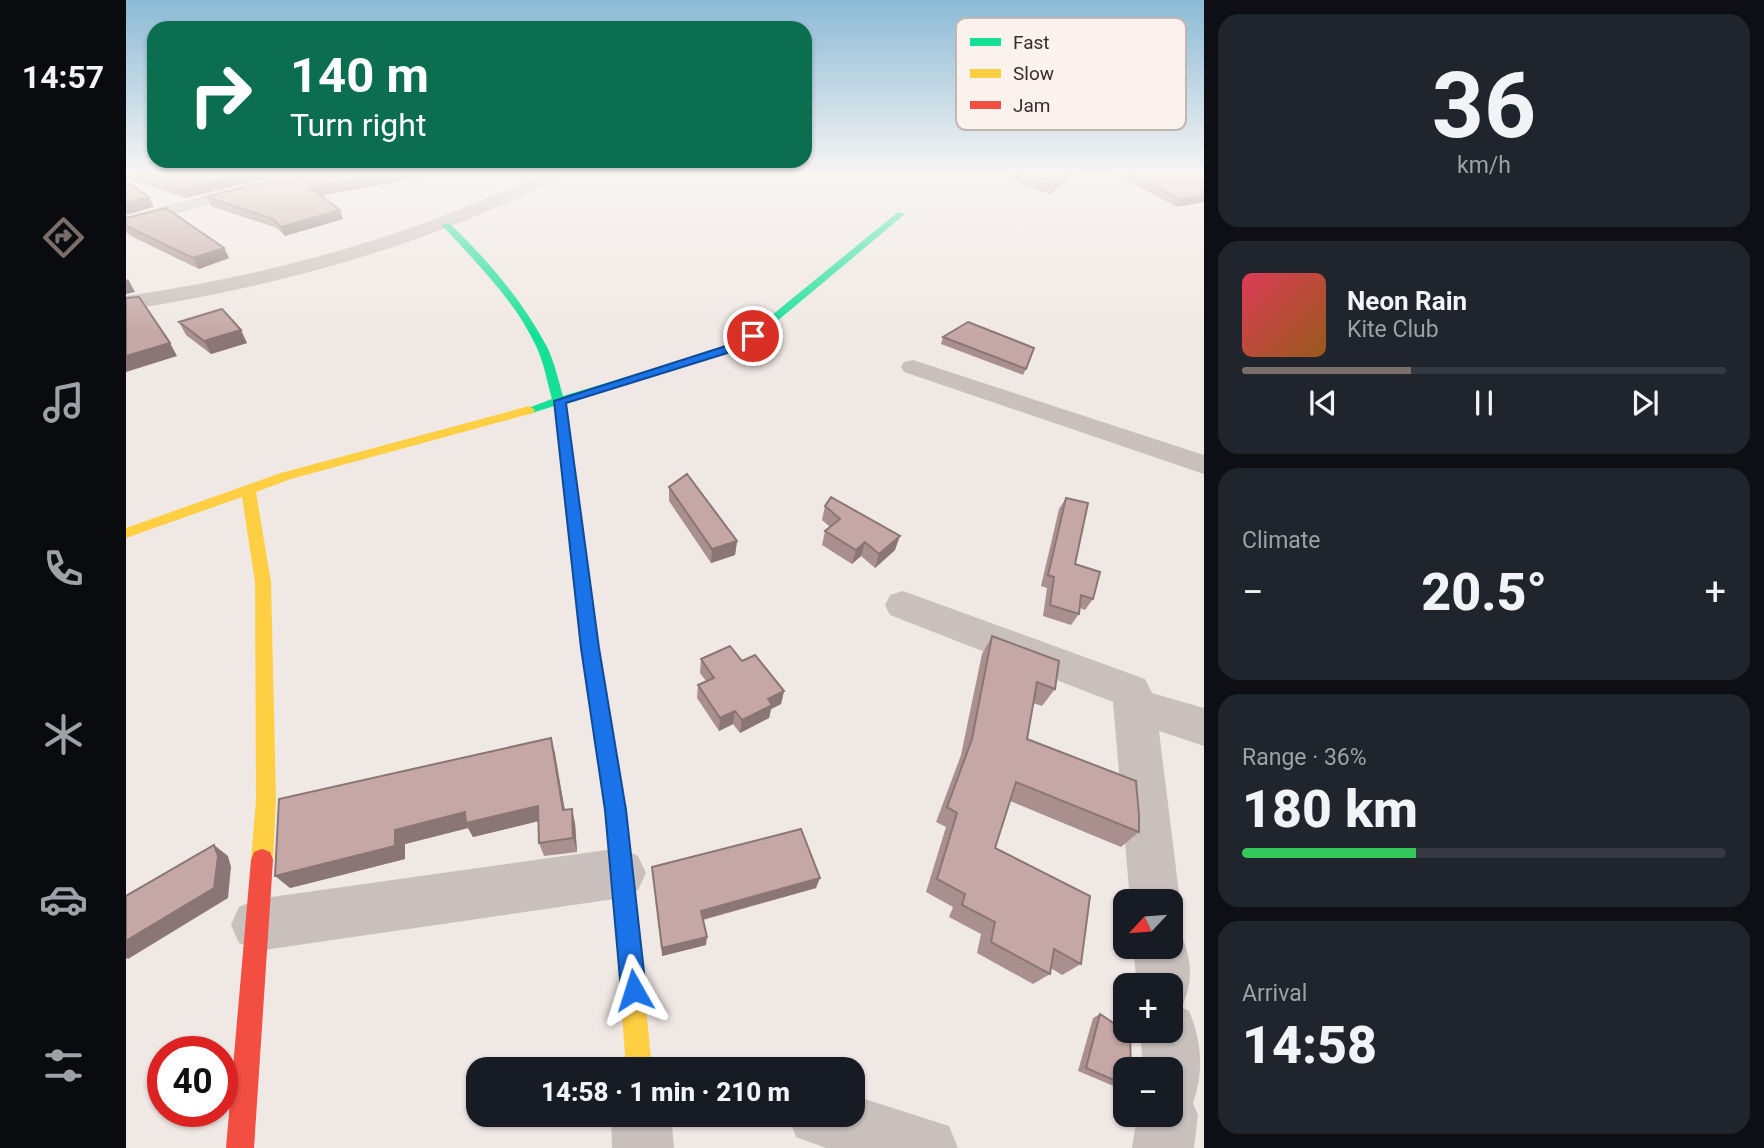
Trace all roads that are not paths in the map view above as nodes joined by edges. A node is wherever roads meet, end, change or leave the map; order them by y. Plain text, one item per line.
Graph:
1 (441, 227) edge
2 (448, 227) edge
3 (886, 227) edge
4 (126, 303) edge
5 (913, 367) dead end
6 (560, 401) junction
7 (1204, 465) edge
8 (248, 488) junction
9 (126, 533) edge
10 (903, 606) dead end
11 (1135, 706) junction
12 (1204, 727) edge
13 (621, 873) junction
14 (1155, 889) edge
15 (257, 925) junction
16 (644, 1057) edge
17 (644, 1127) edge
18 (858, 1127) edge
19 (1166, 1127) edge
20 (240, 1148) edge
21 (643, 1148) edge
22 (927, 1148) edge
23 (1163, 1148) edge

1 - 4 street
2 - 6 street
3 - 6 street
5 - 7 street
6 - 8 street
6 - 13 street
8 - 9 street
8 - 15 street
10 - 11 street
11 - 12 street
11 - 14 street
13 - 15 street
13 - 16 street
15 - 20 street
17 - 21 street
18 - 22 street
19 - 23 street

